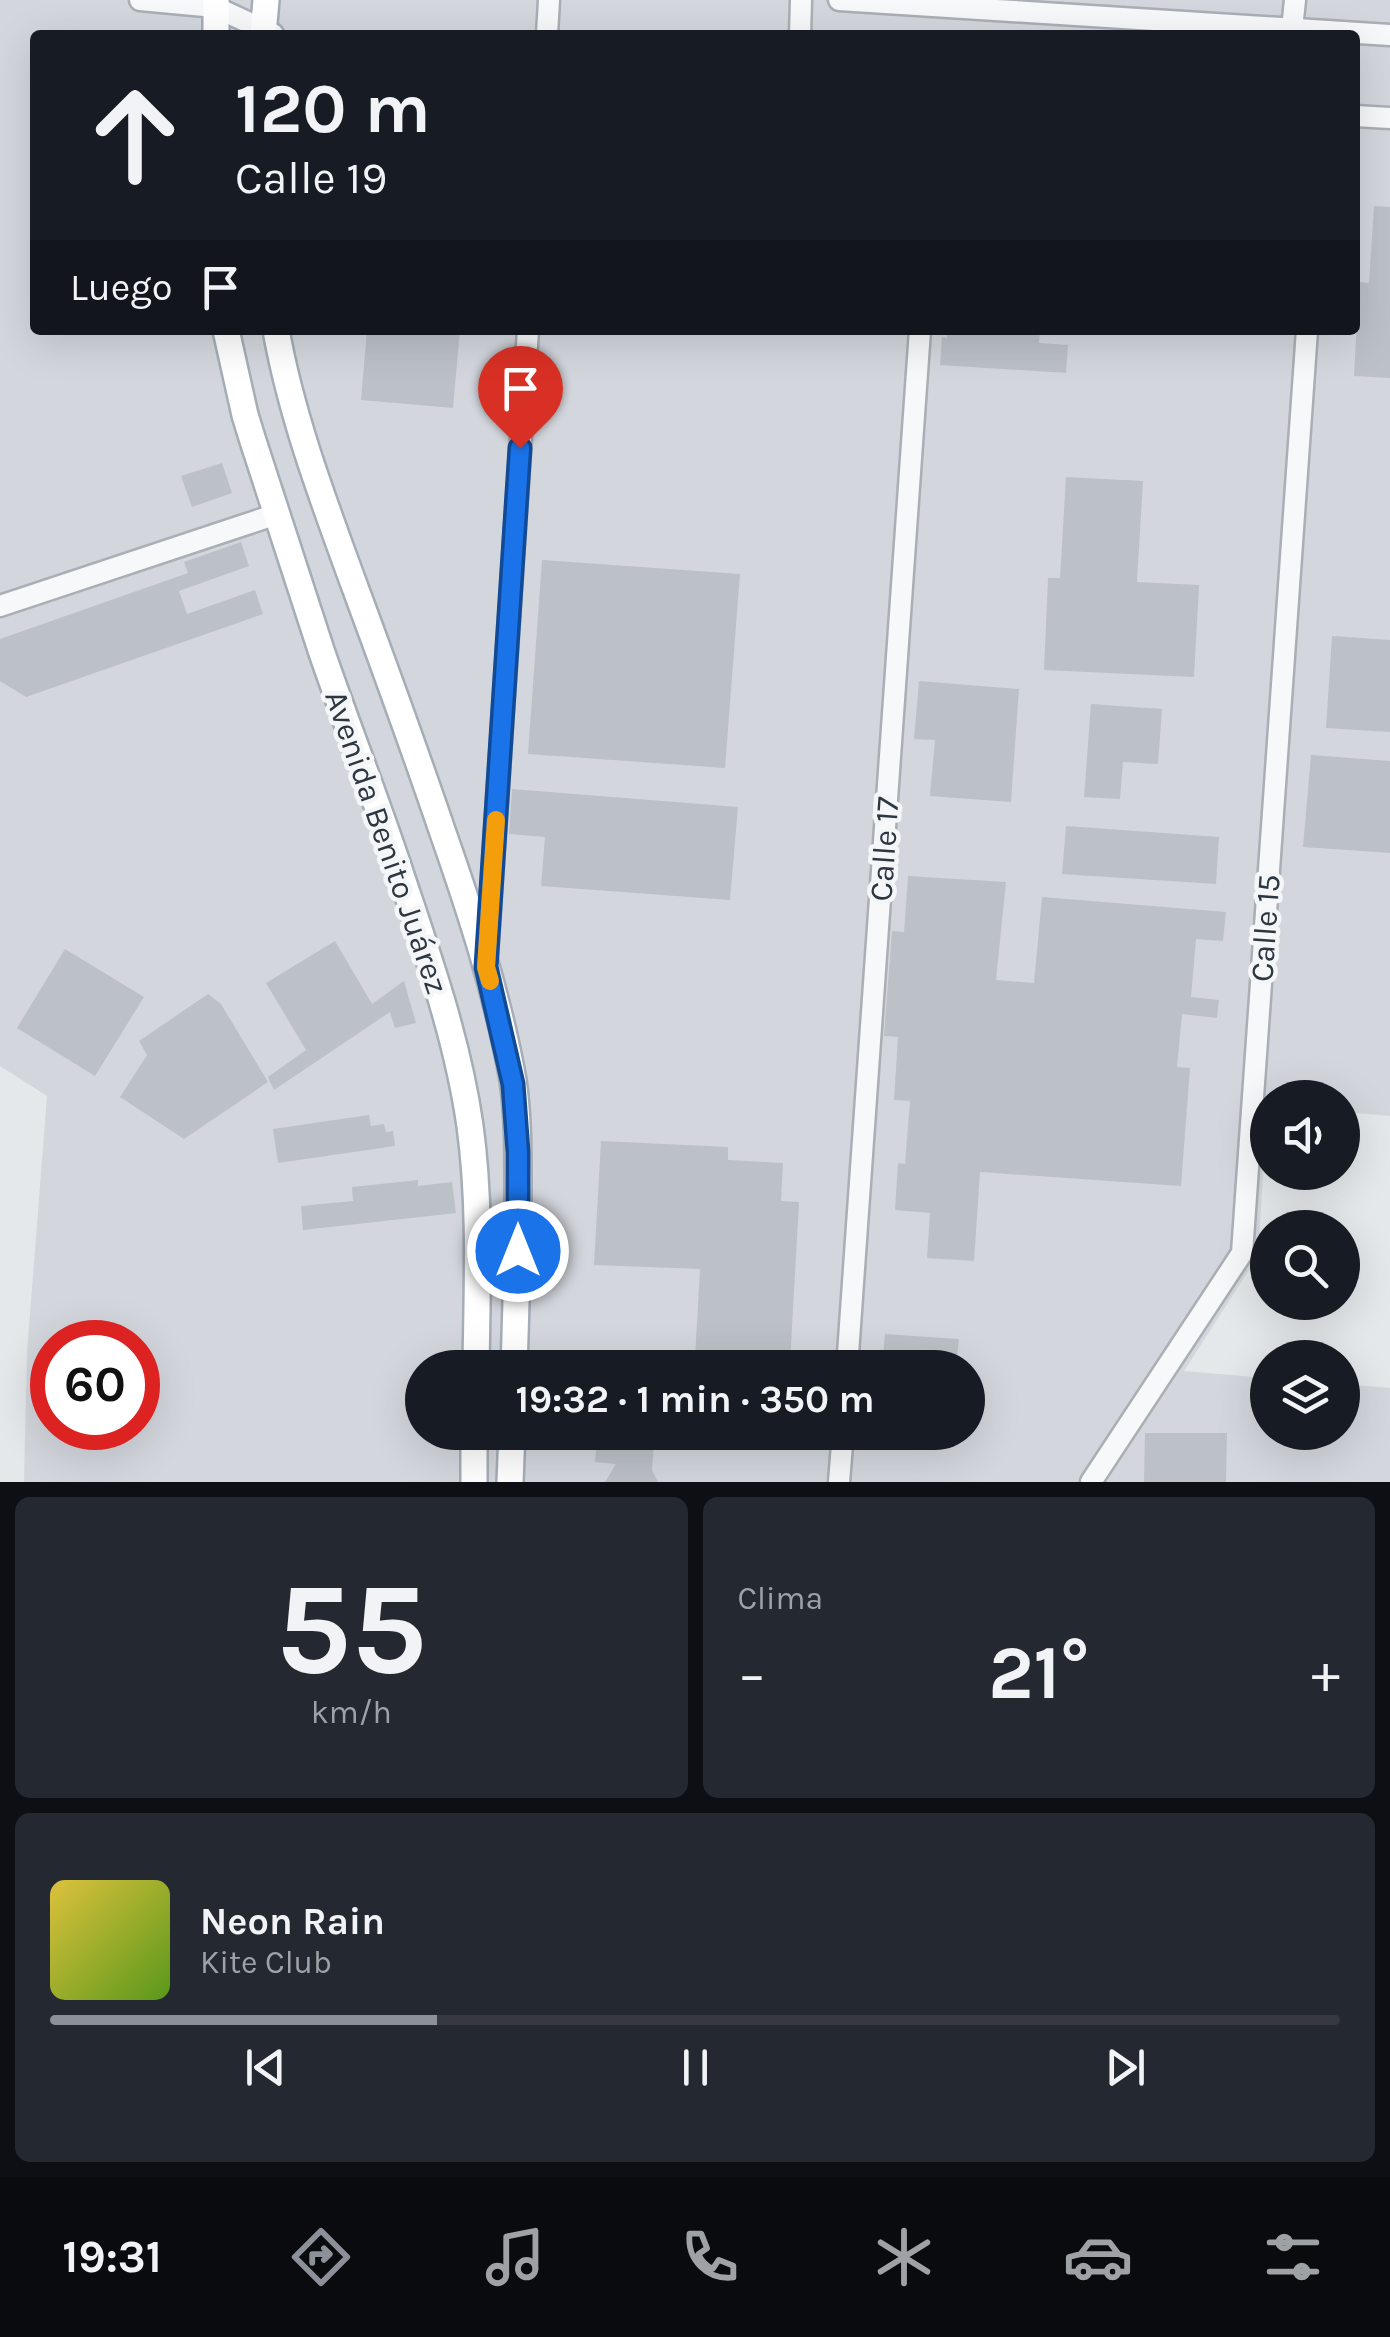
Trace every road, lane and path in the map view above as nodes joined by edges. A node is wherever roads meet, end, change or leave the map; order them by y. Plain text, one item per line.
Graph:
1 (140, 0) edge
2 (266, 0) edge
3 (549, 0) edge
4 (801, 0) edge
5 (838, 0) edge
6 (1295, 0) edge
7 (219, 2) edge
8 (1056, 16) edge
9 (1292, 29) junction
10 (216, 30) edge
11 (261, 30) edge
12 (267, 30) edge
13 (547, 30) edge
14 (800, 30) edge
15 (1308, 30) edge
16 (1360, 33) edge
17 (1390, 35) edge
18 (1360, 116) edge
19 (1390, 118) edge
20 (227, 335) edge
21 (277, 335) edge
22 (528, 335) edge
23 (920, 335) edge
24 (1308, 335) edge
25 (277, 514) junction
26 (0, 606) edge
27 (486, 967) junction
28 (476, 1350) edge
29 (515, 1350) edge
30 (849, 1350) edge
31 (474, 1450) edge
32 (511, 1450) edge
33 (842, 1450) edge
34 (474, 1482) edge
35 (510, 1482) edge
36 (840, 1482) edge
37 (1091, 1482) edge

1 - 7 street
2 - 12 main road
3 - 13 street
4 - 14 street
5 - 8 street
6 - 9 street
7 - 10 main road
7 - 11 street
8 - 9 street
9 - 15 street
16 - 17 street
18 - 19 street
20 - 25 main road, Avenida Benito Juárez
21 - 27 main road, Avenida Benito Juárez
22 - 27 street
23 - 30 street, Calle 17
24 - 37 street, Calle 15
25 - 26 street
25 - 28 main road, Avenida Benito Juárez
27 - 29 main road, Avenida Benito Juárez
31 - 34 main road
32 - 35 main road
33 - 36 street

